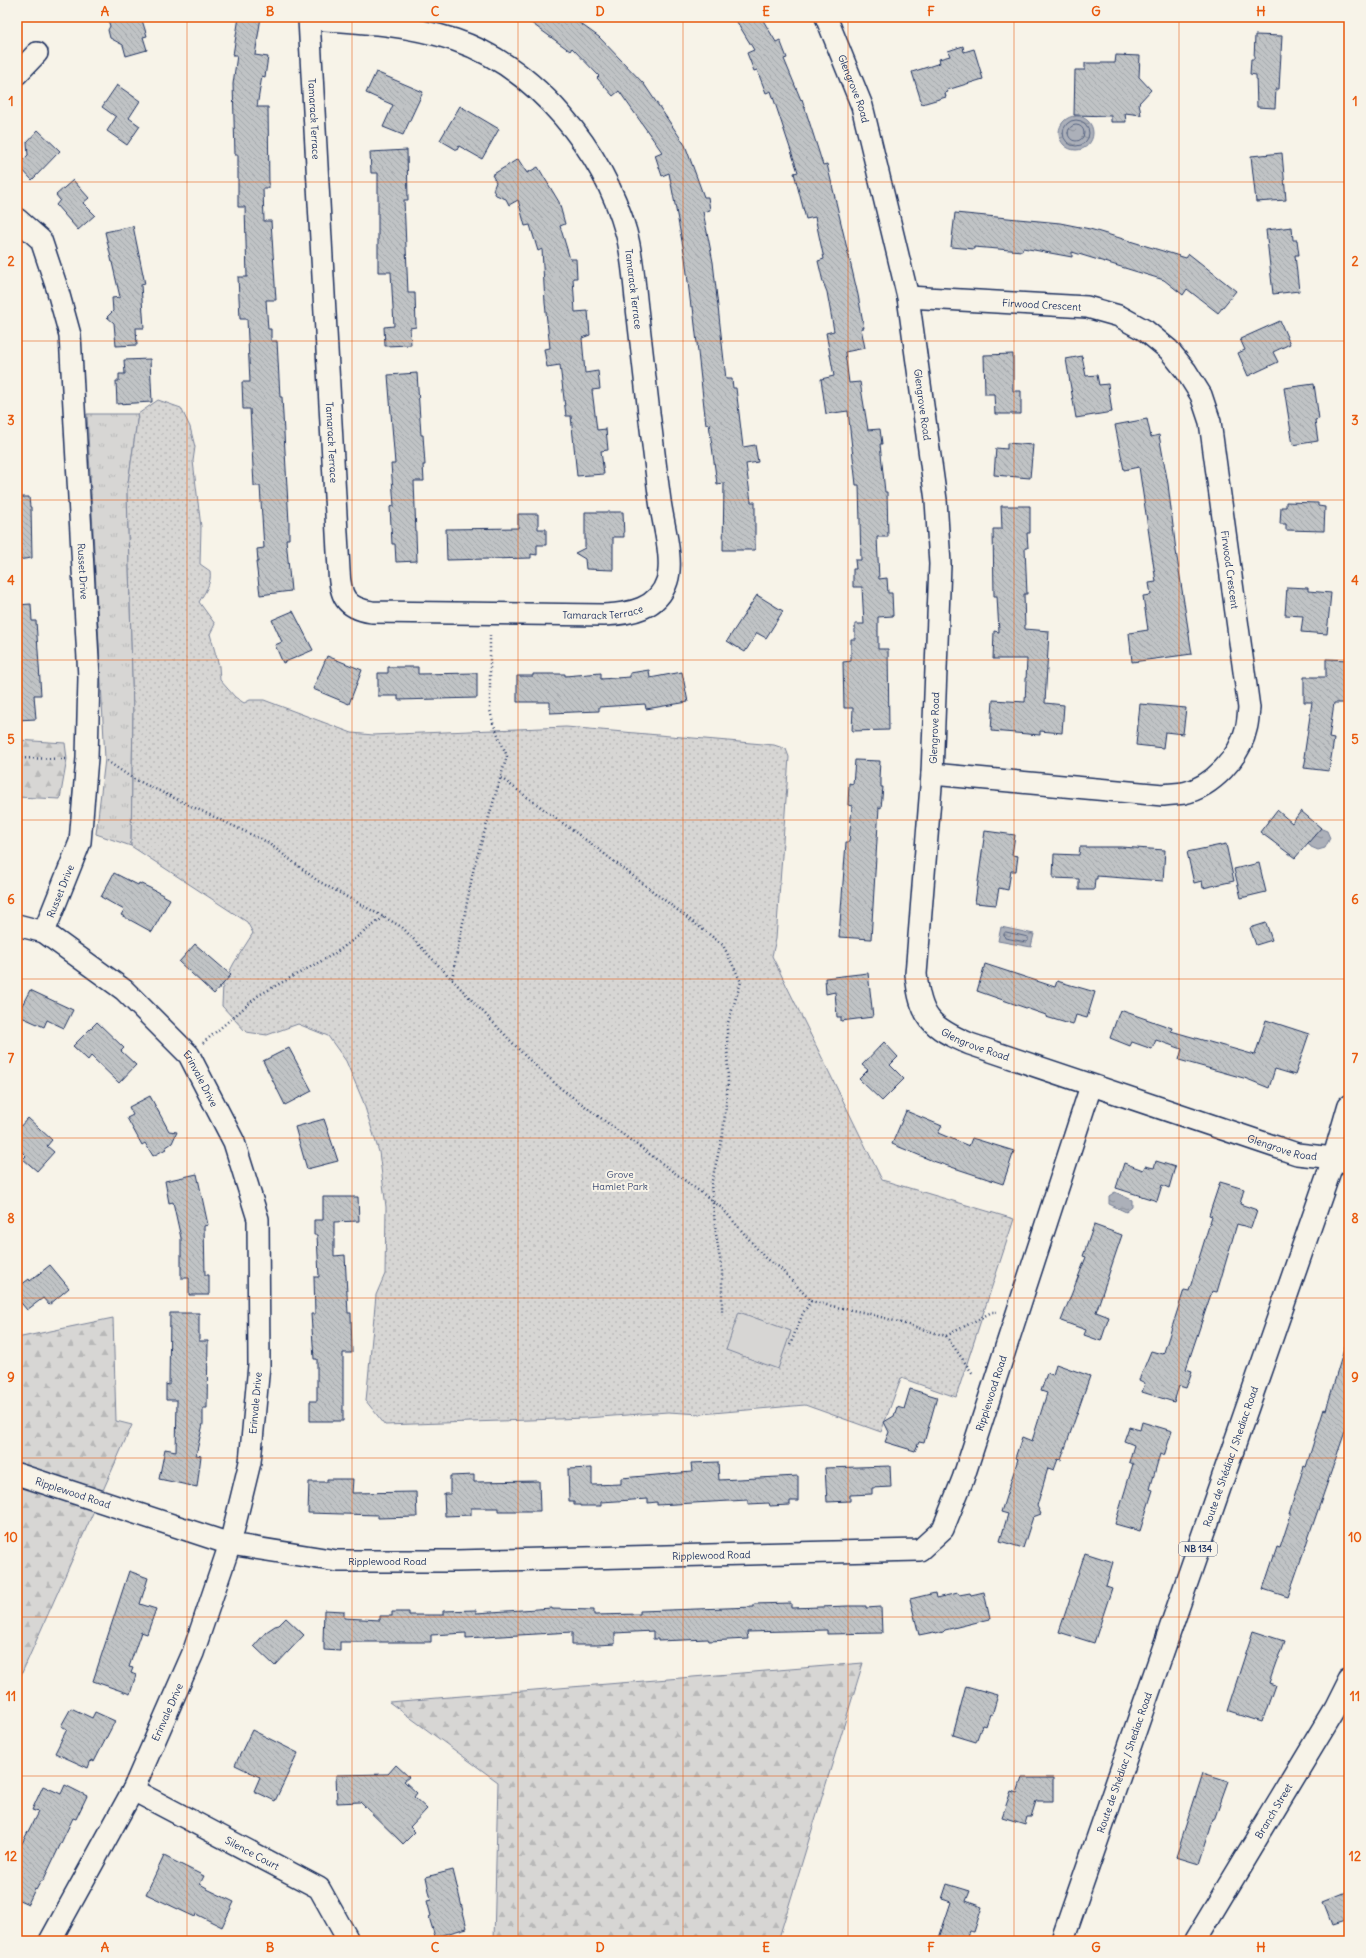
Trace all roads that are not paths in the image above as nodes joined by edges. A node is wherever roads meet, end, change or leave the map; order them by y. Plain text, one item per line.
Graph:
1 (826, 17) edge
2 (309, 18) edge
3 (37, 53) dead end
4 (17, 74) edge
5 (17, 219) edge
6 (908, 297) junction
7 (932, 774) junction
8 (17, 925) edge
9 (44, 932) junction
10 (1091, 1086) junction
11 (1349, 1106) edge
12 (1342, 1160) edge
13 (17, 1474) edge
14 (230, 1544) junction
15 (1349, 1680) edge
16 (133, 1790) junction
17 (50, 1941) edge
18 (347, 1941) edge
19 (1062, 1941) edge
20 (1195, 1941) edge

1 - 6 street, Glengrove Road
2 - 2 street, Tamarack Terrace
3 - 4 street
5 - 9 street, Russet Drive
6 - 7 street, Glengrove Road
6 - 7 street, Firwood Crescent
7 - 10 street, Glengrove Road
8 - 9 street, Erinvale Drive
9 - 14 street, Erinvale Drive
10 - 12 street, Glengrove Road
10 - 14 street, Ripplewood Road
11 - 12 main road, Route de Shédiac / Shediac Road / NB 134
12 - 19 main road, Route de Shédiac / Shediac Road / NB 134
13 - 14 street, Ripplewood Road
14 - 16 street, Erinvale Drive
15 - 20 street, Branch Street
16 - 17 street, Erinvale Drive
16 - 18 street, Silence Court

